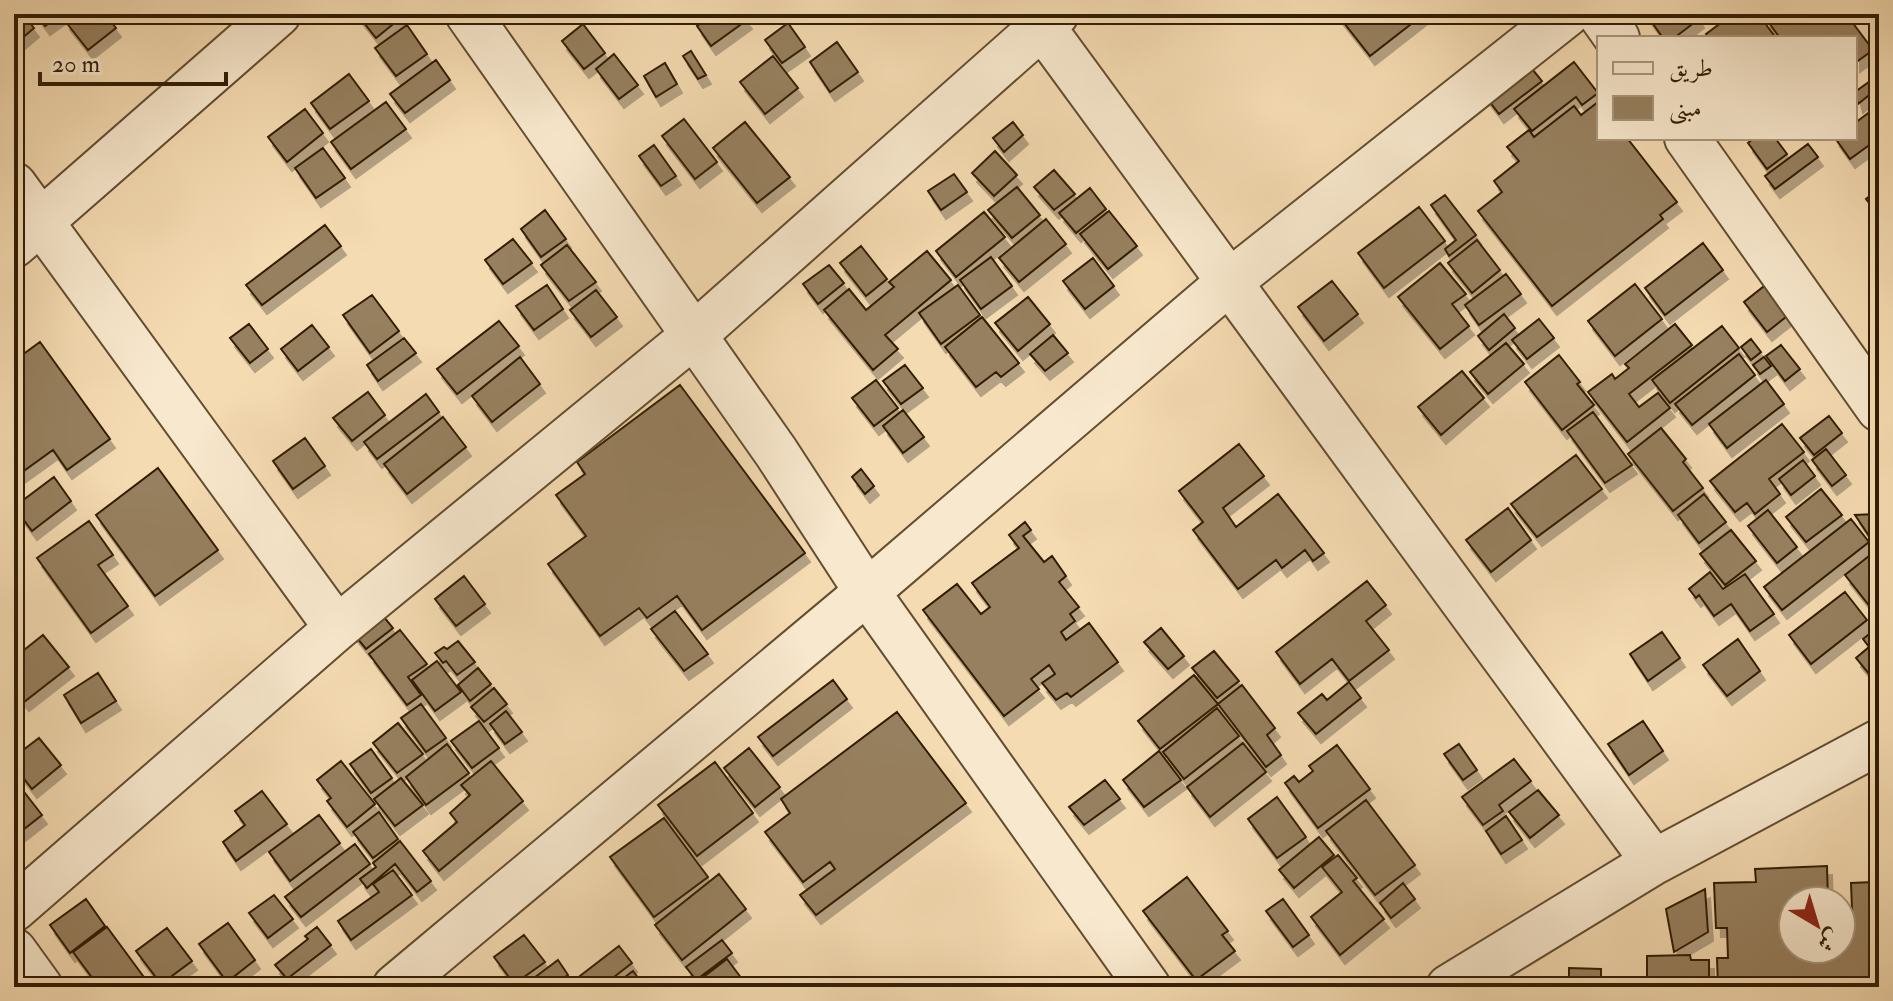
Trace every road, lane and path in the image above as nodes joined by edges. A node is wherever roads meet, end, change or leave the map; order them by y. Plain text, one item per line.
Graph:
1 (278, 14) edge
2 (468, 14) edge
3 (1567, 14) edge
4 (1600, 14) edge
5 (1044, 18) edge
6 (1616, 36) edge
7 (1688, 140) edge
8 (14, 185) edge
9 (27, 235) edge
10 (1228, 283) junction
11 (693, 336) junction
12 (1879, 409) edge
13 (867, 592) junction
14 (337, 628) junction
15 (1879, 742) edge
16 (1654, 862) junction
17 (14, 909) edge
18 (14, 951) edge
19 (40, 987) edge
20 (395, 987) edge
21 (1148, 987) edge
22 (1449, 987) edge

1 - 9 street
2 - 11 street
3 - 10 street
4 - 6 street
5 - 10 street
5 - 11 street
7 - 12 street
8 - 9 street
9 - 14 street
10 - 13 street
10 - 16 street
11 - 13 street
11 - 14 street
13 - 20 street
13 - 21 street
14 - 17 street
15 - 16 street
16 - 22 street
18 - 19 street

